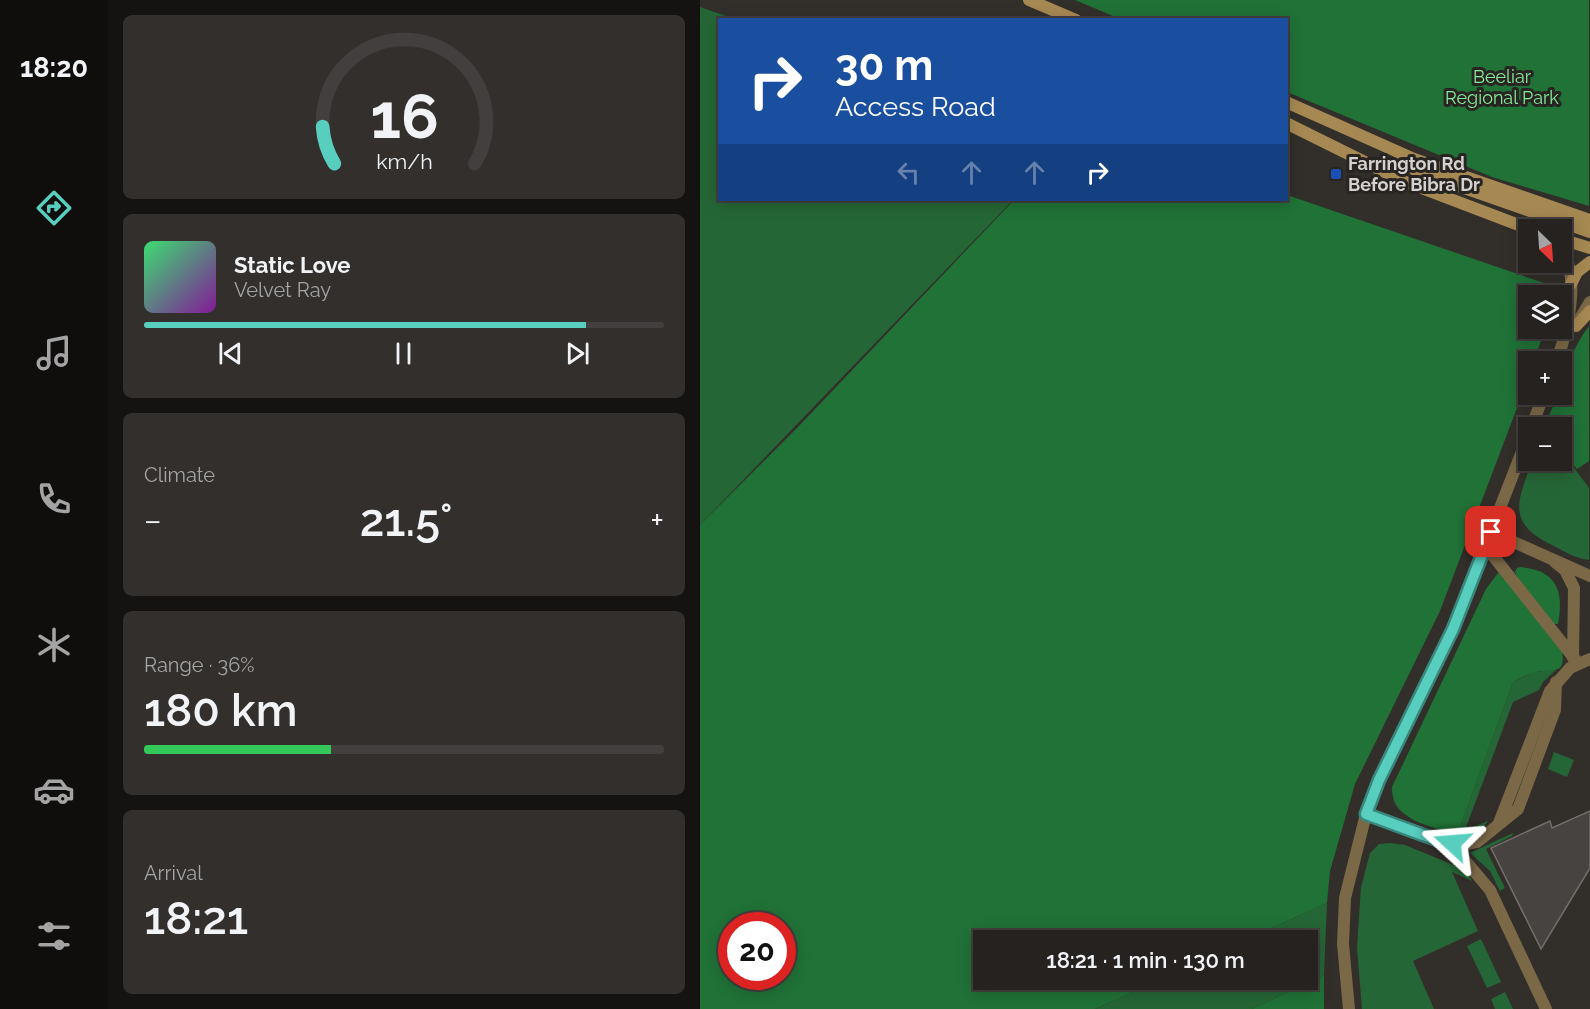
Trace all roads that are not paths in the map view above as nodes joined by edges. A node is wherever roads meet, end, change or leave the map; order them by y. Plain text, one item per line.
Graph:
1 (1030, 0) edge
2 (1071, 18) edge
3 (1288, 103) edge
4 (1288, 124) edge
5 (1397, 151) junction
6 (1590, 220) edge
7 (1518, 225) edge
8 (1590, 232) edge
9 (1572, 242) edge
10 (1590, 248) edge
11 (1590, 261) edge
12 (1570, 273) edge
13 (1571, 284) junction
14 (1590, 302) edge
15 (1590, 311) edge
16 (1576, 326) junction
17 (1565, 340) junction
18 (1560, 351) edge
19 (1518, 462) edge
20 (1491, 532) junction
21 (1486, 547) junction
22 (1555, 562) junction
23 (1590, 576) edge
24 (1581, 661) edge
25 (1366, 814) junction
26 (1445, 843) junction
27 (1493, 897) junction
28 (1349, 1009) edge
29 (1546, 1009) edge
30 (1551, 1009) edge

1 - 2 main road
3 - 5 main road
4 - 7 main road
5 - 6 main road
5 - 8 main road
9 - 10 main road
11 - 13 main road
12 - 13 street
13 - 17 street
14 - 16 street
15 - 16 main road
16 - 17 street
17 - 18 street
19 - 20 street
20 - 21 street
20 - 22 street
21 - 24 street
21 - 25 street
22 - 23 street
22 - 24 street
24 - 26 street
25 - 26 street
25 - 28 street
26 - 27 street
27 - 29 street
27 - 30 street

